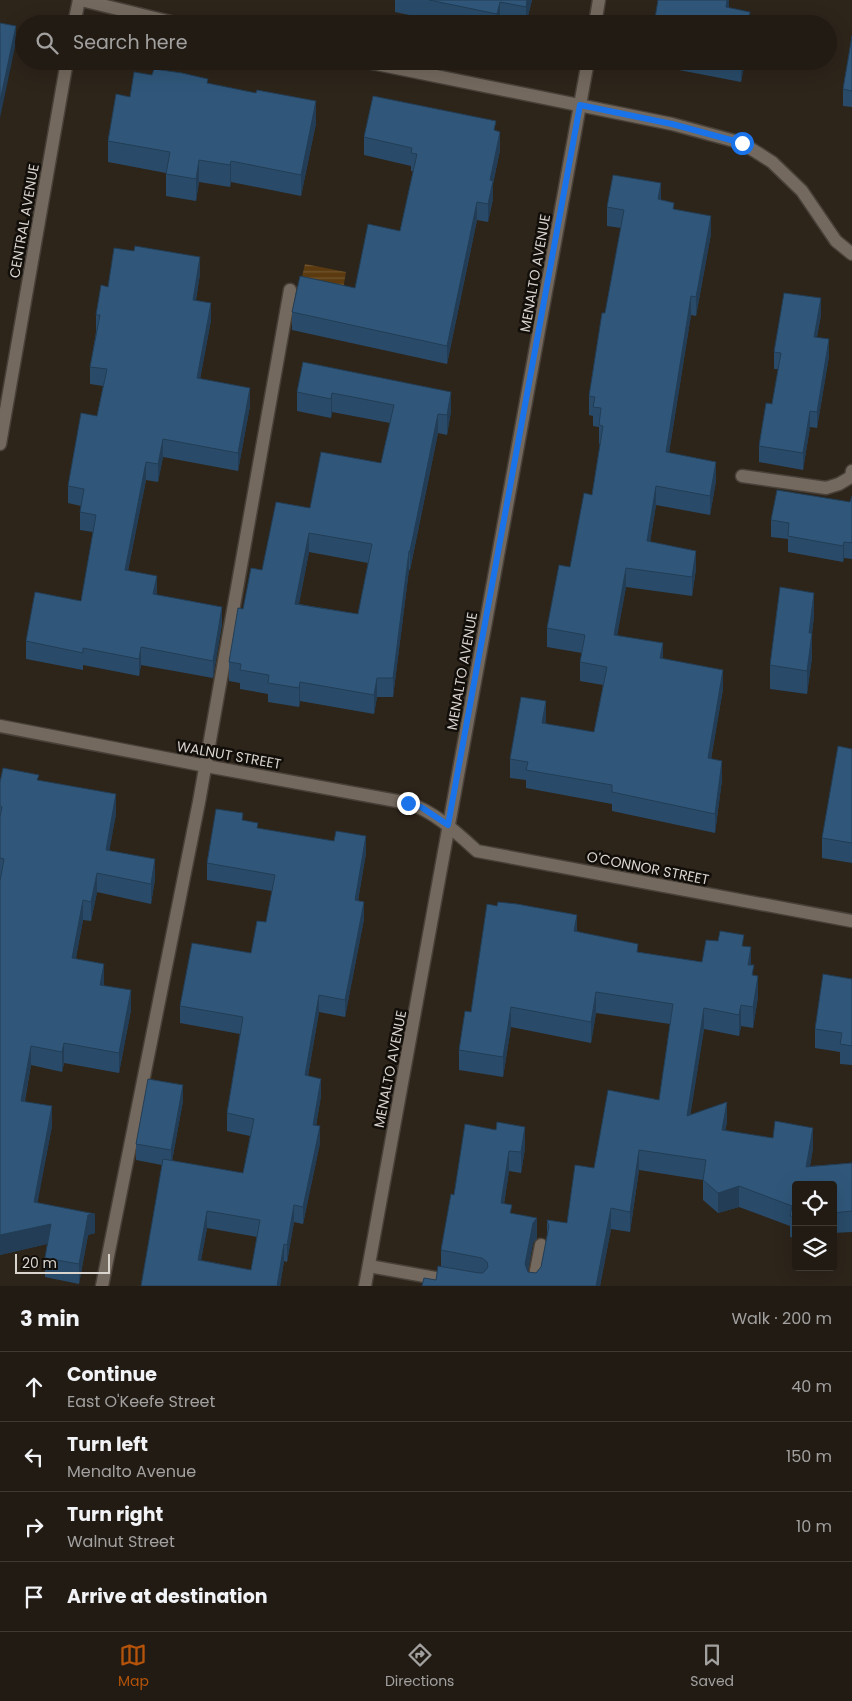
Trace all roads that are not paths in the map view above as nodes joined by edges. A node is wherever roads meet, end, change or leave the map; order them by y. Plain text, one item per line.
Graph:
1 (80, 0) edge
2 (599, 0) edge
3 (76, 15) edge
4 (142, 15) edge
5 (596, 15) edge
6 (65, 70) edge
7 (407, 70) edge
8 (586, 70) edge
9 (580, 105) junction
10 (852, 254) edge
11 (290, 290) dead end
12 (0, 444) edge
13 (852, 475) edge
14 (742, 476) dead end
15 (0, 726) edge
16 (206, 766) junction
17 (448, 825) junction
18 (852, 921) edge
19 (541, 1245) dead end
20 (369, 1266) junction
21 (102, 1286) edge
22 (366, 1286) edge
23 (480, 1286) edge
24 (534, 1286) edge

1 - 3 street
1 - 4 street
2 - 5 street
6 - 12 street, CENTRAL AVENUE
7 - 9 street
8 - 9 street, MENALTO AVENUE
9 - 10 street
9 - 17 street, MENALTO AVENUE
11 - 16 street
13 - 14 street
15 - 16 street, WALNUT STREET
16 - 17 street, WALNUT STREET
16 - 21 street
17 - 18 street, O'CONNOR STREET
17 - 20 street, MENALTO AVENUE
19 - 24 street
20 - 22 street, MENALTO AVENUE
20 - 23 street

